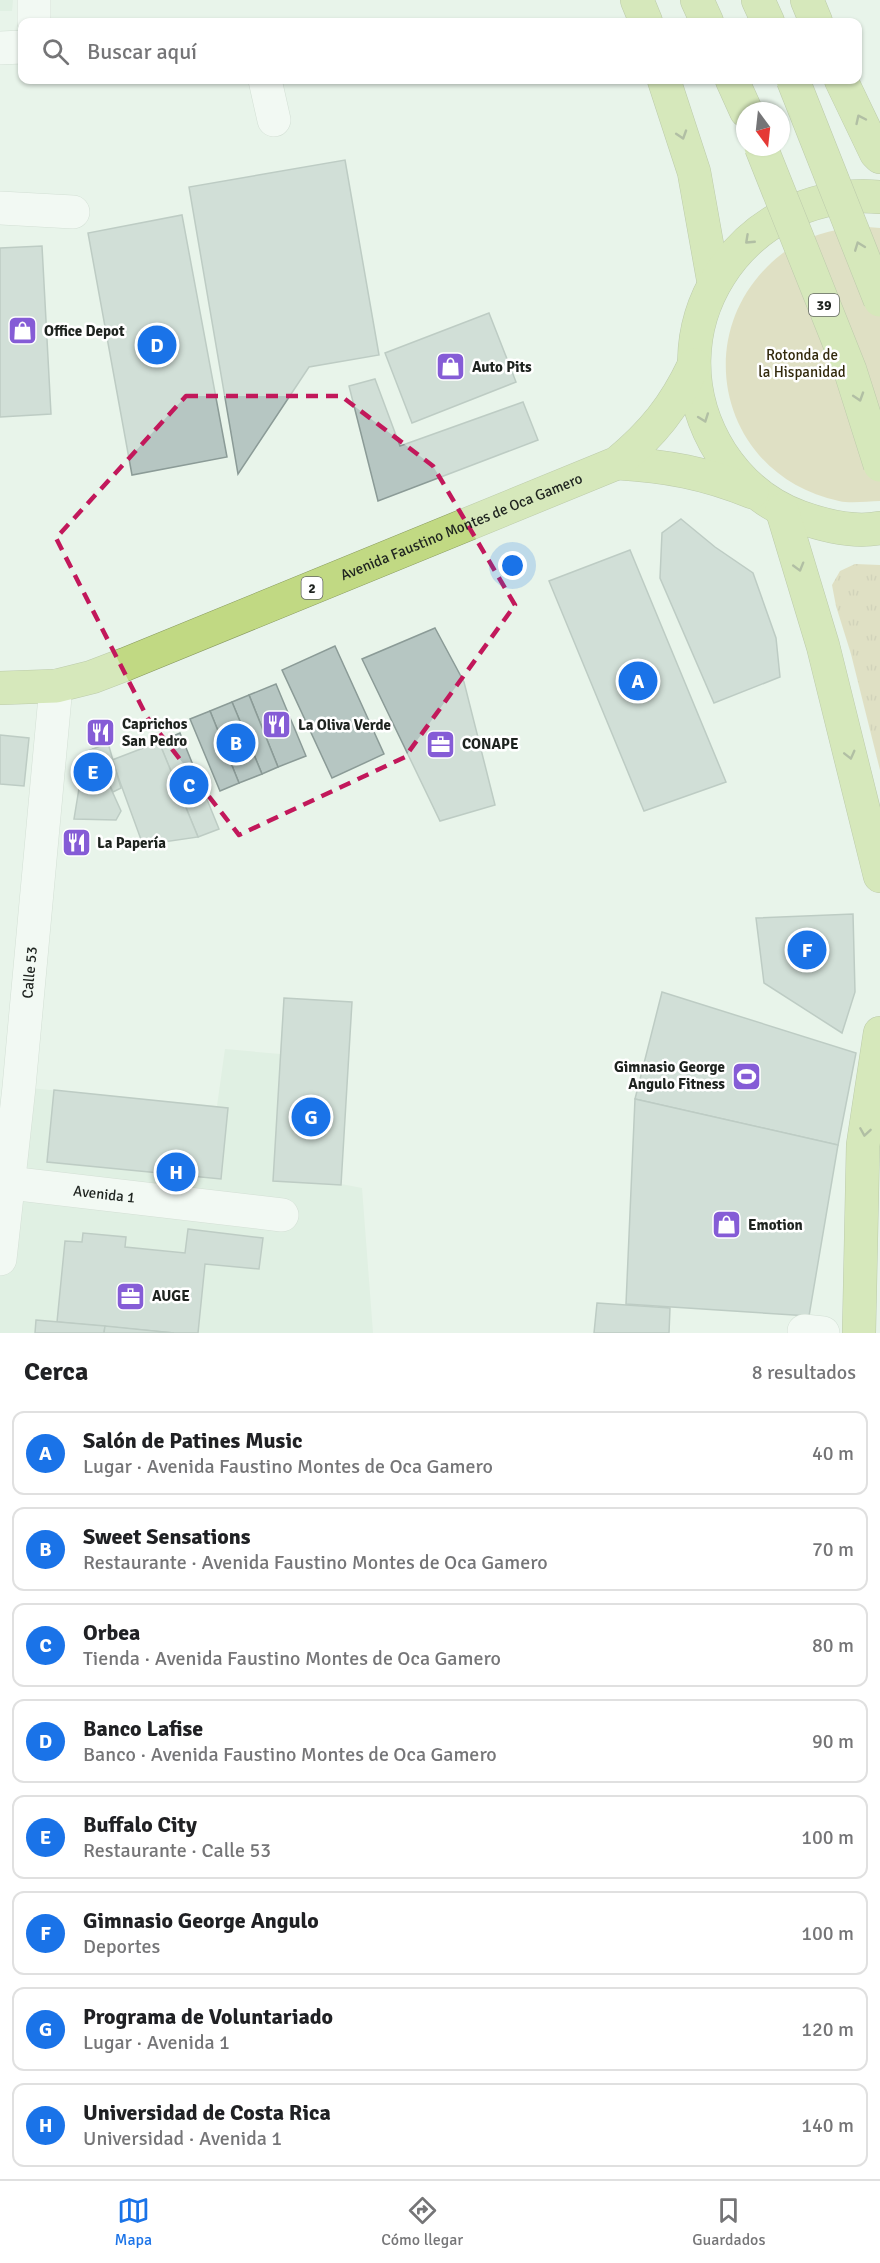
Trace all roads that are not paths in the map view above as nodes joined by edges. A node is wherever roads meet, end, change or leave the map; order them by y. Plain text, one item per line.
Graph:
1 (34, 0) edge
2 (697, 0) edge
3 (759, 0) edge
4 (807, 0) edge
5 (34, 18) edge
6 (705, 18) edge
7 (766, 18) edge
8 (814, 18) edge
9 (0, 48) edge
10 (18, 48) edge
11 (266, 84) edge
12 (665, 84) edge
13 (734, 84) edge
14 (795, 84) edge
15 (843, 84) edge
16 (742, 102) edge
17 (274, 120) dead end
18 (764, 156) edge
19 (880, 157) edge
20 (880, 197) edge
21 (0, 208) edge
22 (73, 212) dead end
23 (714, 284) junction
24 (880, 300) edge
25 (694, 365) junction
26 (617, 463) junction
27 (880, 465) edge
28 (770, 502) junction
29 (880, 528) edge
30 (56, 686) junction
31 (0, 688) edge
32 (880, 876) edge
33 (880, 1033) edge
34 (5, 1182) edge
35 (282, 1215) dead end
36 (0, 1259) edge
37 (880, 1264) edge
38 (859, 1333) edge

1 - 5 street
2 - 6 highway
3 - 7 highway
4 - 8 highway
9 - 10 street
11 - 17 street
12 -> 23 highway
13 - 16 highway
24 -> 14 highway, bridge
19 -> 15 highway
18 -> 27 highway, 39, bridge
20 -> 23 highway, 2
21 - 22 street
23 - 25 highway, 2
25 - 26 highway, Avenida Faustino Montes de Oca Gamero / 2
25 -> 28 highway, 2
26 - 28 highway, Avenida Faustino Montes de Oca Gamero / 2
26 - 30 highway, Avenida Faustino Montes de Oca Gamero / 2
28 - 29 highway, 2
28 -> 32 highway
30 - 31 highway, Avenida Faustino Montes de Oca Gamero / 2
30 - 34 street, Calle 53
33 -> 38 highway
34 - 35 street, Avenida 1
34 - 36 street, Calle 53
37 - 38 highway

